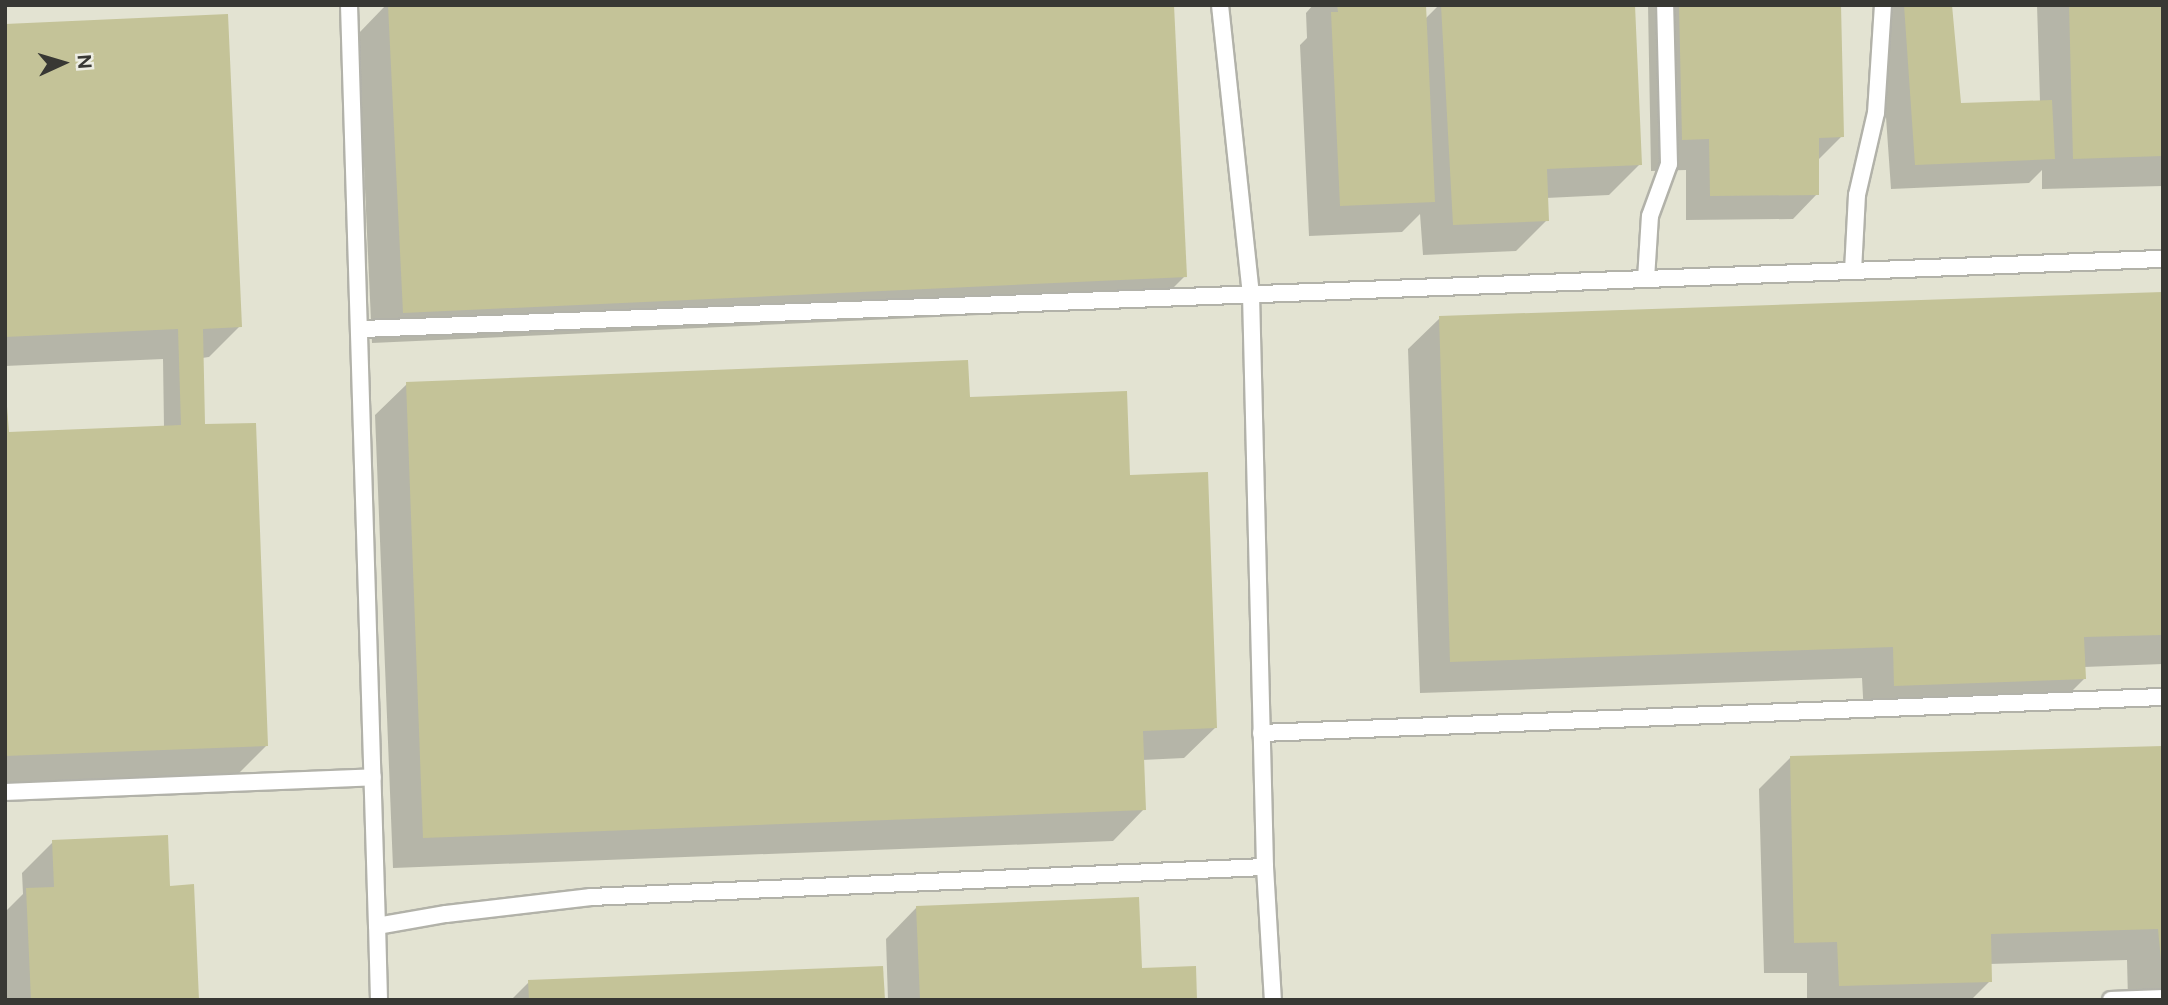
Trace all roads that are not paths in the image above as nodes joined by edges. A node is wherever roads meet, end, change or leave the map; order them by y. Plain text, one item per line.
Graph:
1 (349, 5) edge
2 (1220, 5) edge
3 (1665, 5) edge
4 (1883, 5) edge
5 (2163, 259) edge
6 (1853, 271) junction
7 (1646, 279) junction
8 (1251, 294) junction
9 (362, 328) junction
10 (2163, 697) edge
11 (1261, 733) junction
12 (373, 777) junction
13 (5, 792) edge
14 (1265, 867) junction
15 (377, 926) junction
16 (2163, 998) edge
17 (379, 1000) edge
18 (1273, 1000) edge
19 (2110, 1000) edge

1 - 9 lane
2 - 8 lane
3 - 7 lane
4 - 6 lane
5 - 6 lane
6 - 7 lane
7 - 8 lane
8 - 9 lane
8 - 11 lane
9 - 12 lane
10 - 11 lane
11 - 14 lane
12 - 13 lane
12 - 15 lane
14 - 15 lane
14 - 18 lane
15 - 17 lane
16 - 19 lane

